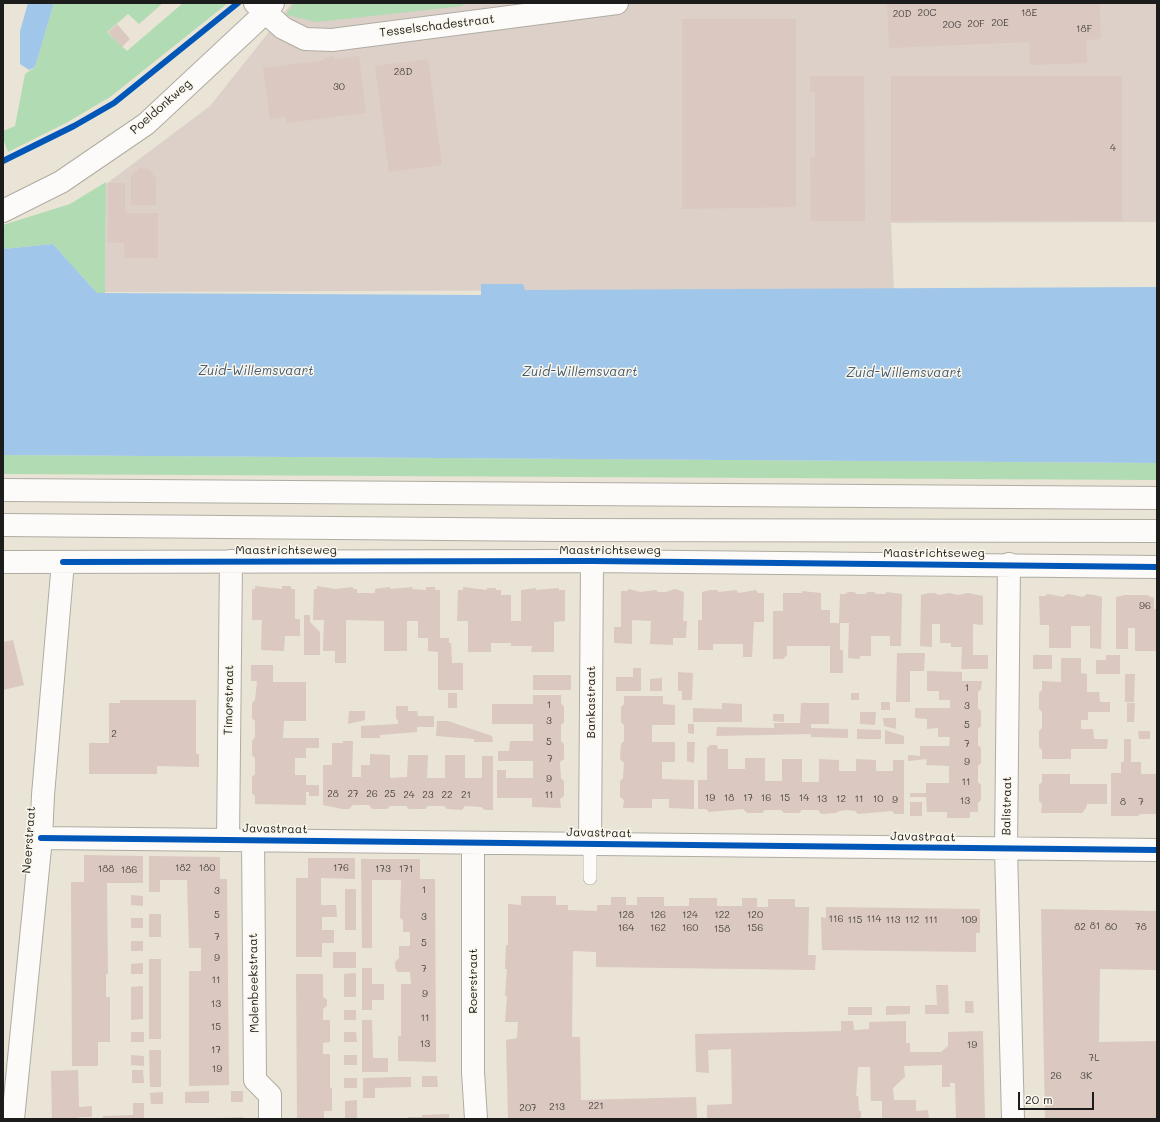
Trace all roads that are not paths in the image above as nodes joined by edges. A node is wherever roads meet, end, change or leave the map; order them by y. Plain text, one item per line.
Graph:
1 (617, 3) edge
2 (265, 6) edge
3 (3, 211) edge
4 (3, 490) edge
5 (1157, 498) edge
6 (3, 525) edge
7 (1157, 531) edge
8 (231, 561) junction
9 (592, 561) junction
10 (3, 562) edge
11 (64, 562) junction
12 (1009, 564) junction
13 (1157, 566) edge
14 (41, 838) junction
15 (228, 840) junction
16 (252, 840) junction
17 (473, 843) junction
18 (590, 844) junction
19 (1006, 849) junction
20 (1157, 850) edge
21 (590, 878) dead end
22 (13, 1119) edge
23 (270, 1119) edge
24 (476, 1119) edge
25 (1013, 1119) edge

1 - 2 street, Tesselschadestraat
2 - 3 street, Poeldonkweg
4 - 5 street
6 - 7 street, Maastrichtseweg
8 - 9 street, Maastrichtseweg
8 - 11 street, Maastrichtseweg
8 - 15 street, Timorstraat
9 - 12 street, Maastrichtseweg
9 - 18 street, Bankastraat
10 - 11 street, Maastrichtseweg
11 - 14 street, Neerstraat
12 - 13 street, Maastrichtseweg
12 - 19 street, Balistraat
14 - 15 street, Javastraat
14 - 22 street, Neerstraat
15 - 16 street, Javastraat
16 - 17 street, Javastraat
16 - 23 street, Molenbeekstraat
17 - 18 street, Javastraat
17 - 24 street, Roerstraat
18 - 19 street, Javastraat
18 - 21 lane
19 - 20 street, Javastraat
19 - 25 street, Balistraat

